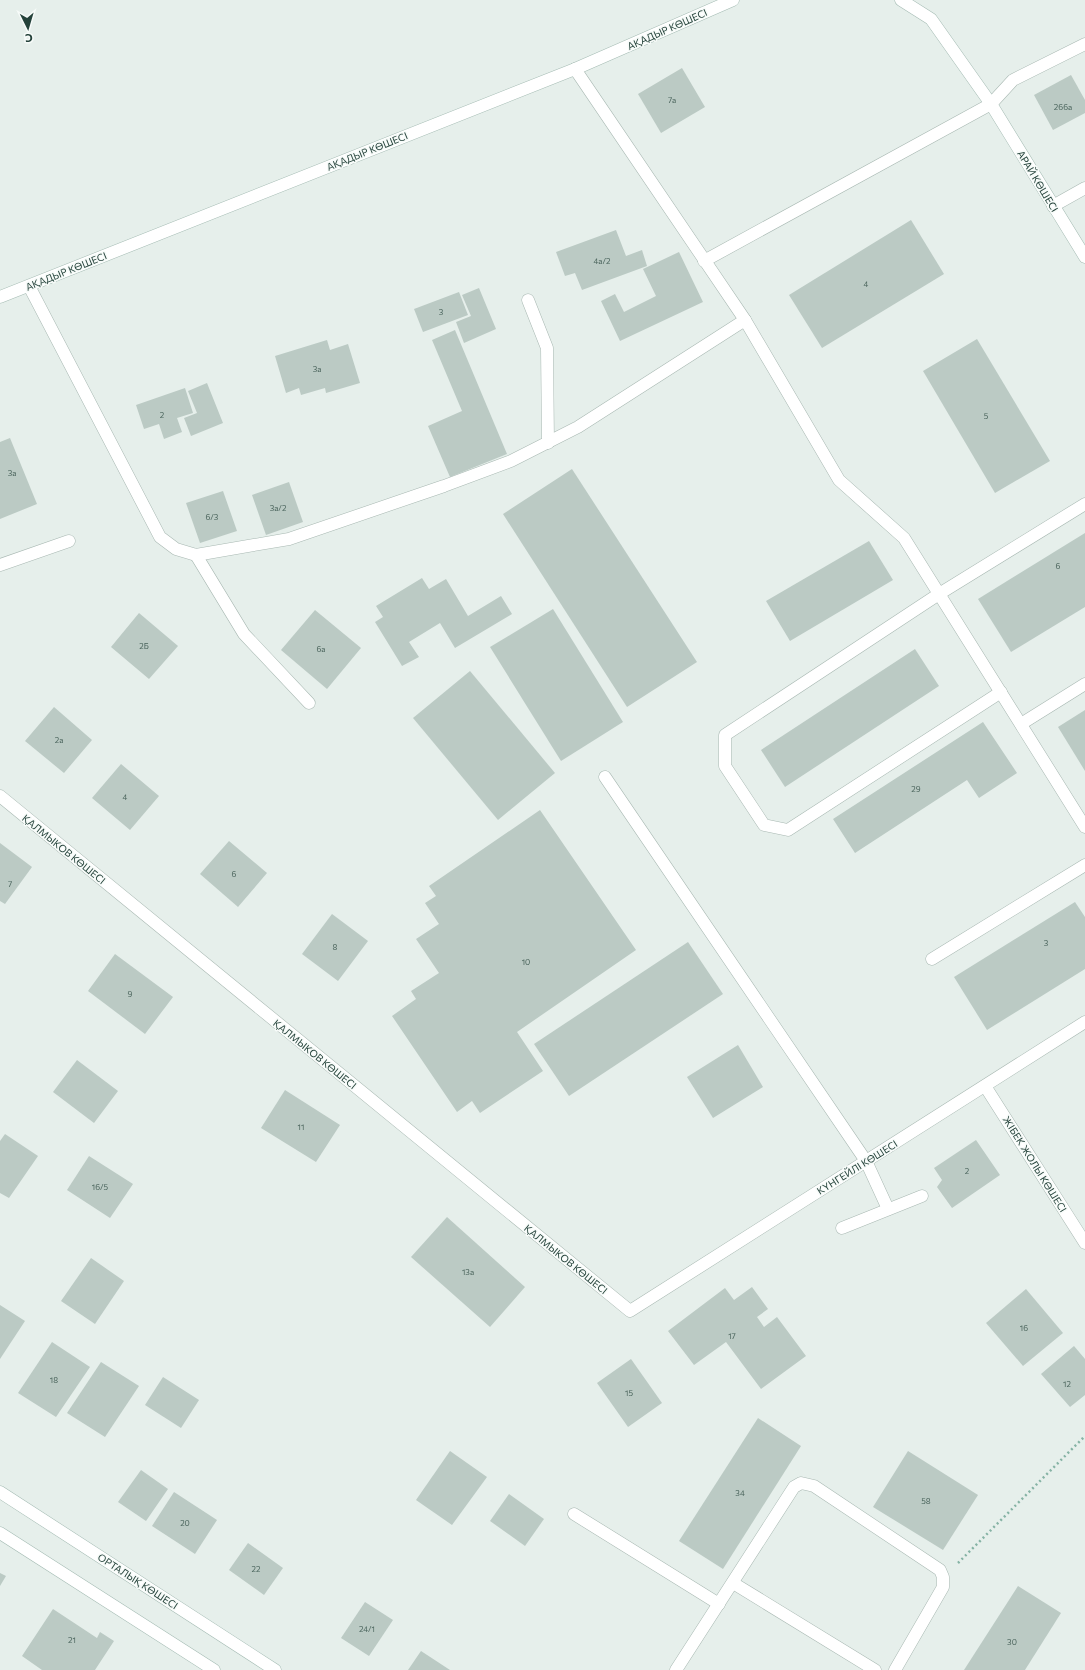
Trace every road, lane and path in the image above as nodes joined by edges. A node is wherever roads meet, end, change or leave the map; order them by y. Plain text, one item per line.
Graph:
1 (733, 0) edge
2 (901, 0) edge
3 (1085, 44) edge
4 (575, 69) junction
5 (992, 104) junction
6 (1085, 188) edge
7 (1053, 206) junction
8 (1085, 257) edge
9 (704, 260) junction
10 (29, 286) junction
11 (0, 298) edge
12 (528, 300) dead end
13 (745, 320) junction
14 (548, 443) junction
15 (1085, 504) edge
16 (69, 541) dead end
17 (196, 555) junction
18 (0, 564) edge
19 (939, 594) junction
20 (1085, 684) edge
21 (1000, 692) junction
22 (309, 703) dead end
23 (1021, 724) junction
24 (605, 777) dead end
25 (0, 796) edge
26 (1085, 827) edge
27 (1085, 865) edge
28 (932, 959) dead end
29 (1085, 1022) edge
30 (985, 1086) junction
31 (866, 1161) junction
32 (922, 1196) dead end
33 (888, 1209) junction
34 (842, 1228) dead end
35 (1085, 1243) edge
36 (630, 1311) joint
37 (1085, 1436) edge
38 (0, 1492) edge
39 (574, 1514) dead end
40 (0, 1532) edge
41 (943, 1577) junction
42 (733, 1583) junction
43 (720, 1604) junction
44 (214, 1670) edge
45 (275, 1670) edge
46 (676, 1670) edge
47 (875, 1670) edge
48 (895, 1670) edge

1 - 4 street, АҚАДЫР КӨШЕСІ
2 - 5 street
3 - 5 street
4 - 9 street
4 - 10 street, АҚАДЫР КӨШЕСІ
5 - 7 street, АРАЙ КӨШЕСІ
5 - 9 street
6 - 7 street
7 - 8 street, АРАЙ КӨШЕСІ
9 - 13 street
10 - 11 street, АҚАДЫР КӨШЕСІ
10 - 17 street
12 - 14 street
13 - 14 street
13 - 19 street
14 - 17 street
15 - 19 street
16 - 18 street
17 - 22 street
19 - 21 street
19 - 21 street
20 - 23 street
21 - 23 street
23 - 26 street
24 - 31 street
25 - 36 street, ҚАЛМЫКОВ КӨШЕСІ
27 - 28 street
29 - 30 street, КҮНГЕЙЛІ КӨШЕСІ
30 - 31 street, КҮНГЕЙЛІ КӨШЕСІ
30 - 35 street, ЖІБЕК ЖОЛЫ КӨШЕСІ
31 - 33 street
31 - 36 street, КҮНГЕЙЛІ КӨШЕСІ
32 - 33 street
33 - 34 street
37 - 41 path
38 - 45 street, ОРТАЛЫҚ КӨШЕСІ
39 - 43 street
40 - 44 street
41 - 42 street
41 - 48 street
42 - 43 street
42 - 47 street
43 - 46 street

